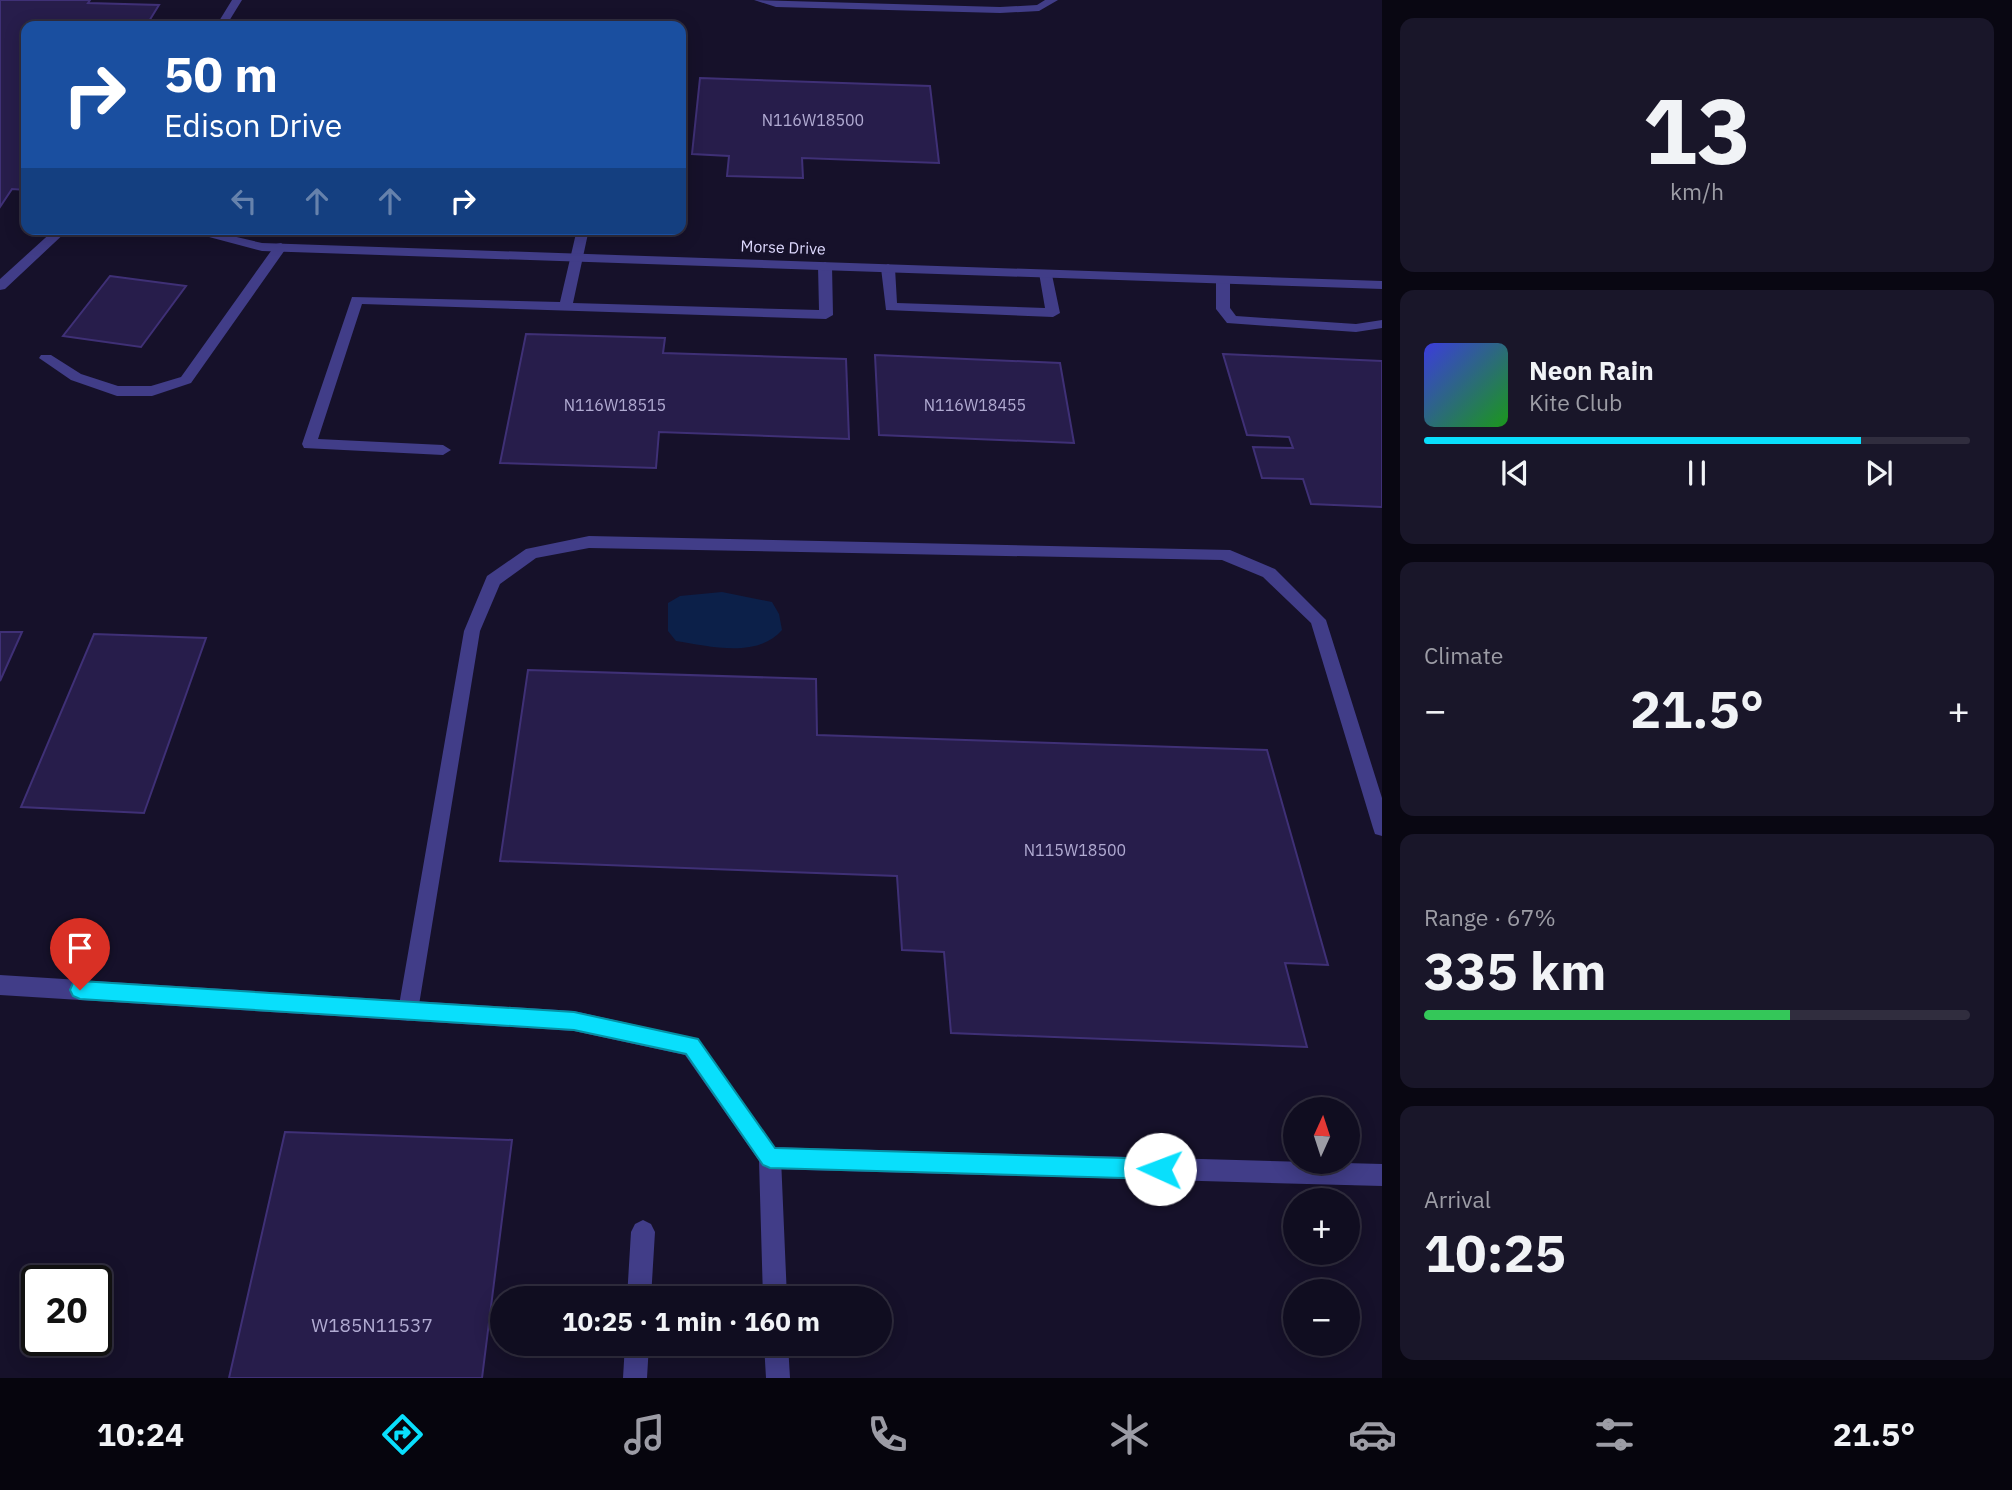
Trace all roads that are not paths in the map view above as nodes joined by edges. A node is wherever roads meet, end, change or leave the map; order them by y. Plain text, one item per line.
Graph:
1 (237, 0) edge
2 (759, 0) edge
3 (1053, 0) edge
4 (224, 21) edge
5 (56, 235) edge
6 (211, 235) edge
7 (582, 235) edge
8 (281, 247) junction
9 (576, 257) junction
10 (825, 266) junction
11 (888, 268) junction
12 (1046, 273) junction
13 (1223, 279) junction
14 (1382, 285) edge
15 (0, 286) edge
16 (566, 305) junction
17 (1382, 324) edge
18 (46, 358) dead end
19 (443, 450) dead end
20 (1382, 828) edge
21 (0, 985) edge
22 (408, 1011) junction
23 (770, 1158) junction
24 (1382, 1175) edge
25 (643, 1232) dead end
26 (640, 1286) edge
27 (775, 1286) edge
28 (636, 1356) edge
29 (777, 1356) edge
30 (635, 1378) edge
31 (778, 1378) edge

1 - 4 street
2 - 3 street
5 - 15 street
6 - 8 street, Morse Drive
7 - 9 street
8 - 9 street, Morse Drive
8 - 18 street
9 - 10 street, Morse Drive
9 - 16 street
10 - 11 street, Morse Drive
10 - 16 street
11 - 12 street, Morse Drive
11 - 12 street
12 - 13 street, Morse Drive
13 - 14 street, Morse Drive
13 - 17 street
16 - 19 street
20 - 22 street
21 - 22 street
22 - 23 street
23 - 24 street
23 - 27 street
25 - 26 street
28 - 30 street
29 - 31 street

